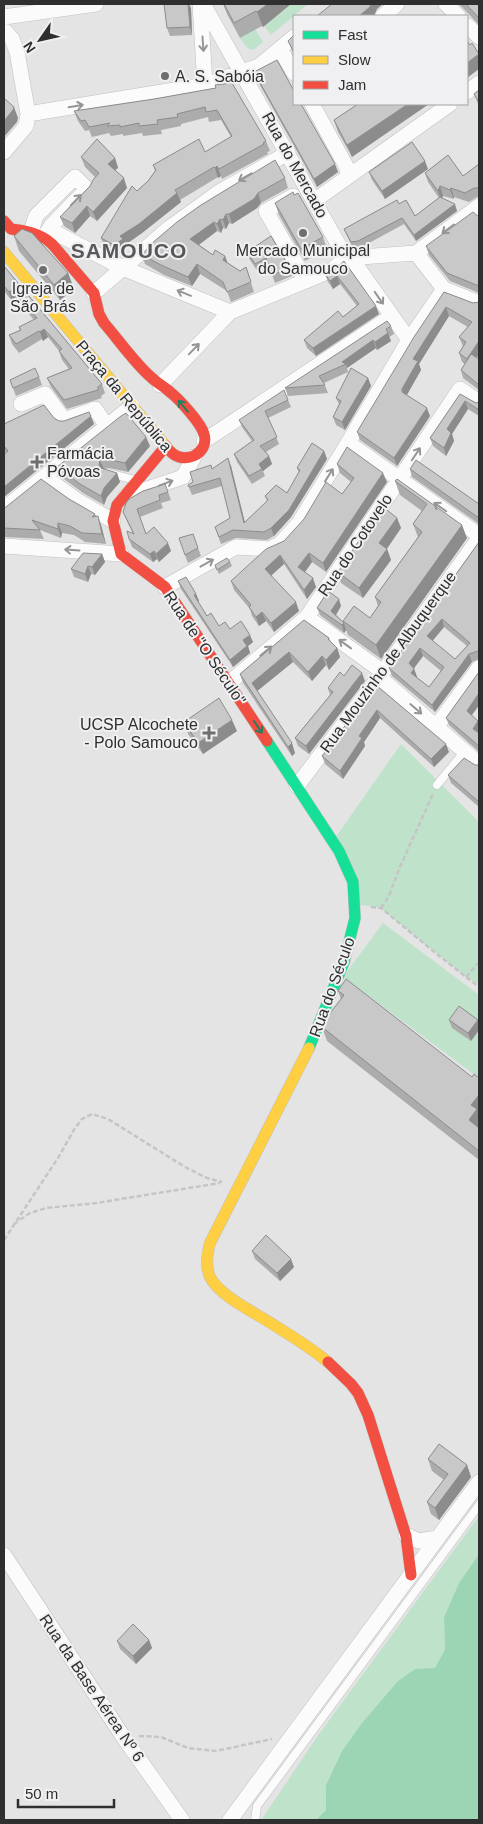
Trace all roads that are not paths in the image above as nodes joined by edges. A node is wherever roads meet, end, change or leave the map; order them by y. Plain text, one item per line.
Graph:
1 (11, 4) edge
2 (89, 4) edge
3 (202, 4) edge
4 (397, 4) edge
5 (446, 4) edge
6 (4, 10) edge
7 (384, 15) edge
8 (457, 15) edge
9 (4, 17) edge
10 (468, 26) edge
11 (4, 30) edge
12 (479, 37) edge
13 (293, 38) edge
14 (280, 49) junction
15 (293, 71) edge
16 (243, 72) junction
17 (479, 83) edge
18 (205, 85) junction
19 (468, 91) edge
20 (313, 105) edge
21 (324, 105) edge
22 (449, 105) edge
23 (28, 114) junction
24 (340, 118) edge
25 (5, 146) edge
26 (288, 153) junction
27 (349, 176) junction
28 (311, 194) junction
29 (478, 207) edge
30 (6, 229) edge
31 (37, 234) junction
32 (4, 252) edge
33 (416, 253) junction
34 (349, 258) junction
35 (123, 268) junction
36 (306, 281) junction
37 (444, 289) junction
38 (94, 293) junction
39 (479, 303) edge
40 (230, 312) junction
41 (392, 316) junction
42 (408, 340) junction
43 (160, 384) junction
44 (479, 402) edge
45 (21, 404) dead end
46 (132, 406) junction
47 (107, 426) junction
48 (204, 441) junction
49 (348, 444) junction
50 (166, 446) junction
51 (194, 457) junction
52 (108, 473) edge
53 (45, 477) junction
54 (400, 478) junction
55 (136, 480) junction
56 (126, 496) junction
57 (4, 510) edge
58 (113, 521) junction
59 (479, 537) edge
60 (4, 546) edge
61 (121, 554) junction
62 (165, 587) junction
63 (307, 617) junction
64 (479, 668) edge
65 (381, 674) junction
66 (228, 683) junction
67 (436, 727) junction
68 (465, 751) junction
69 (479, 764) edge
70 (437, 785) road end
71 (297, 786) junction
72 (479, 1482) edge
73 (479, 1505) edge
74 (406, 1535) junction
75 (438, 1538) junction
76 (4, 1555) edge
77 (411, 1575) junction
78 (182, 1820) edge
79 (230, 1820) edge
80 (255, 1820) edge

1 - 6 street
2 - 9 street
3 - 16 street, Rua do Mercado
3 -> 18 street
4 - 7 street
5 - 8 street
10 - 12 street
11 - 23 street
13 - 14 street
14 - 15 street
14 - 16 street
16 - 18 street
16 - 26 street, Rua do Mercado
17 - 19 street
23 -> 18 street
20 - 27 street
21 - 24 street
22 - 27 street
23 - 25 street
26 - 28 street, Rua do Mercado
26 -> 35 street
27 - 28 street
28 - 34 street, Rua do Mercado
28 - 36 street
29 -> 33 street
30 - 31 street
35 -> 31 street
31 - 38 street
32 - 46 street, Praça da República
33 - 34 street
33 - 37 street
34 - 36 street
34 -> 41 street, Rua do Mercado
35 - 38 street
40 -> 35 street
36 - 40 street
37 - 39 street
37 - 42 street
38 - 43 street, Praça da República
43 -> 40 street
41 - 42 street, Rua do Mercado
41 - 48 street
42 - 49 street
48 -> 43 street, Praça da República
54 -> 44 street, Rua do Cotovelo
45 - 47 street
46 - 47 street
46 - 50 street, Praça da República
47 - 53 street
48 - 51 street, Praça da República
49 - 54 street
62 -> 49 street
50 - 51 street, Praça da República
50 - 55 street
56 -> 51 street
52 - 55 lane
53 - 57 street
53 - 58 street
59 -> 54 street
54 - 63 street, Rua do Cotovelo
55 - 56 street
56 - 58 street
58 - 61 street
59 - 65 street, Rua Mouzinho de Albuquerque
61 -> 60 street
61 - 62 street, Rua de "O Século"
62 - 66 street, Rua de "O Século"
65 -> 63 street
66 -> 63 street, Rua do Cotovelo
64 - 67 street
65 -> 67 street
65 - 71 street, Rua Mouzinho de Albuquerque
66 -> 71 street, Rua de "O Século"
67 - 68 street
68 - 69 street
68 - 70 lane
71 - 74 street, Rua do Século
72 - 75 street
73 - 80 lane
74 - 75 street
74 - 77 street, Rua do Século
75 - 77 street
76 - 78 street, Rua da Base Aérea Nº 6
77 - 79 street

